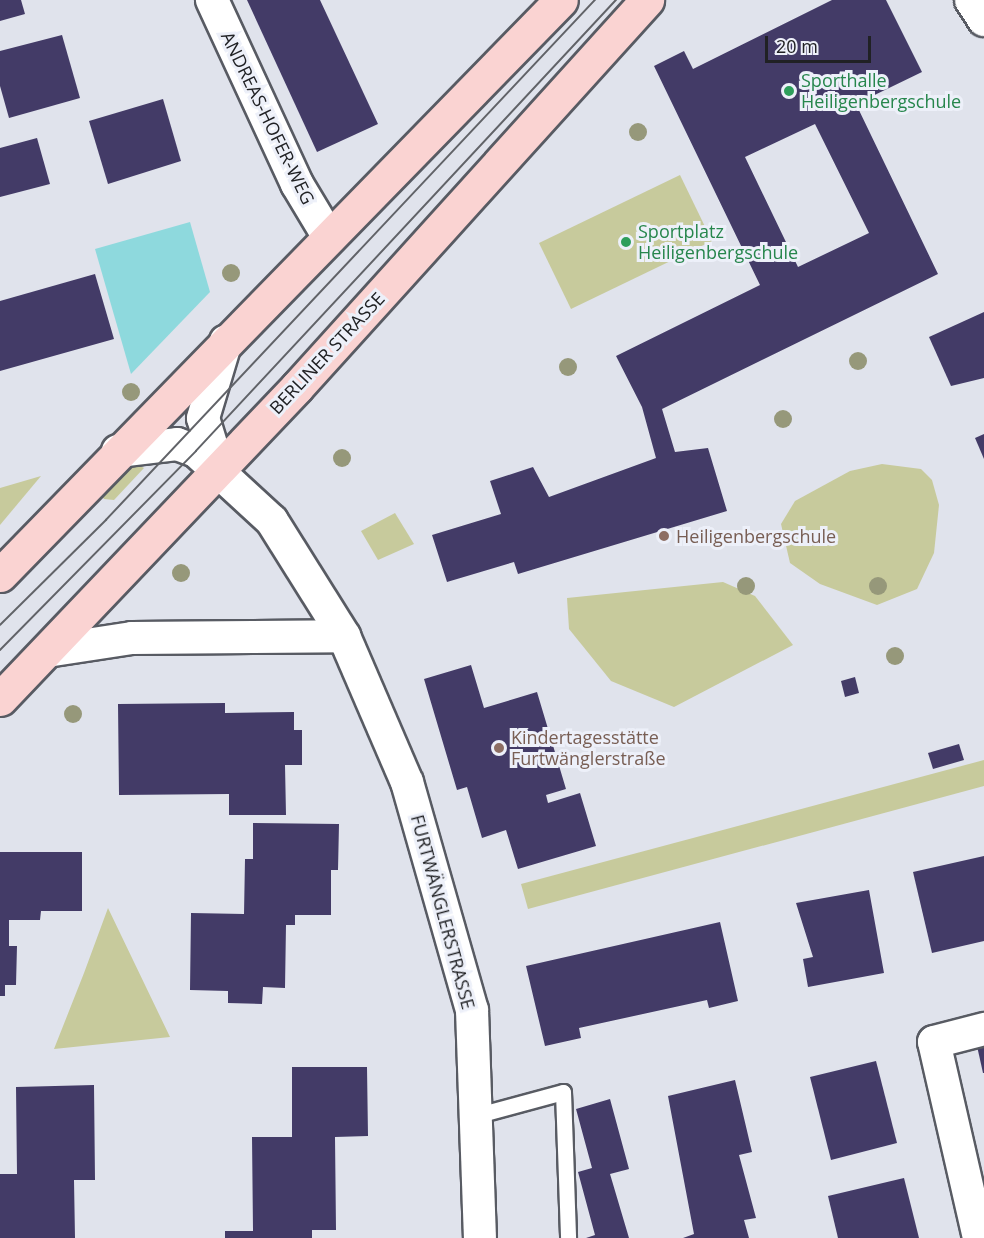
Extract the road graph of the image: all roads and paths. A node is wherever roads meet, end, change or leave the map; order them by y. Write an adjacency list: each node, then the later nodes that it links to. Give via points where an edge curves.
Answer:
1 (212, 0): 6 (street, ANDREAS-HOFER-WEG, via 297,184)
2 (561, 0): 6 (main road)
3 (647, 0): 9 (main road, BERLINER STRASSE)
4 (971, 0): 5 (street)
5 (984, 20)
6 (327, 234): 7 (main road)
7 (227, 337): 8 (main road); 9 (street, FURTWÄNGLERSTRASSE, via 203,418)
8 (118, 451): 9 (street, FURTWÄNGLERSTRASSE, via 177,444); 10 (main road)
9 (219, 470): 11 (street, FURTWÄNGLERSTRASSE, via 272,521); 12 (main road, BERLINER STRASSE)
10 (0, 574)
11 (344, 636): 12 (street, via 132,638); 15 (street, FURTWÄNGLERSTRASSE, via 407,782 460,959 472,1010)
12 (47, 651): 13 (main road, BERLINER STRASSE)
13 (0, 699)
14 (984, 1029): 18 (street, via 934,1042)
15 (478, 1115): 16 (street, FURTWÄNGLERSTRASSE); 17 (lane, via 562,1092)
16 (480, 1238)
17 (568, 1238)
18 (979, 1238)

